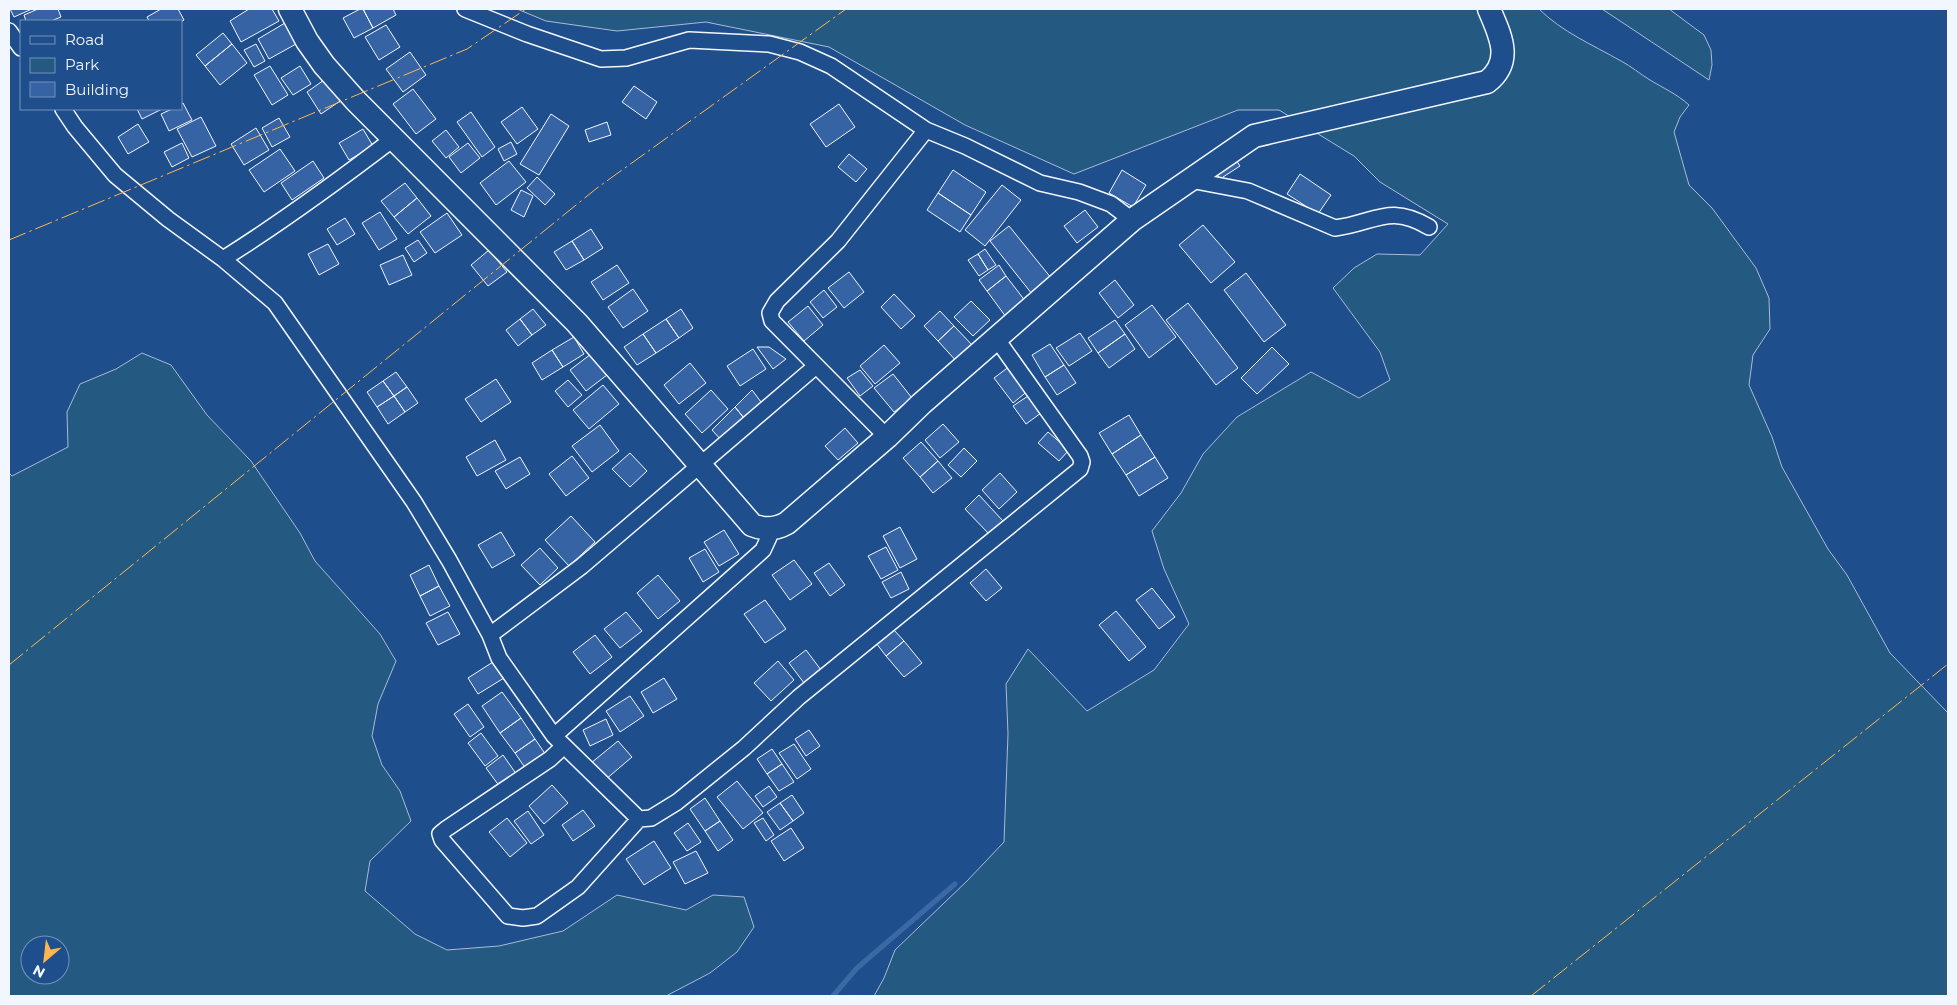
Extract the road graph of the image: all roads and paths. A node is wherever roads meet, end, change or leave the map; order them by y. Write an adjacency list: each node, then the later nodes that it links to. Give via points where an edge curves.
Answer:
1 (290, 9): 8 (main road, via 324,65)
2 (465, 9): 7 (street, via 601,59 626,58 689,40 760,43 800,52 830,66)
3 (1489, 9): 9 (main road, via 1504,58 1498,72 1488,82 1260,134)
4 (9, 31): 5 (street)
5 (20, 47)
6 (64, 110): 12 (street, via 115,175)
7 (926, 130): 10 (street, via 1040,183 1112,204); 14 (street, via 838,241 770,312 772,321)
8 (393, 138): 12 (street, via 317,197); 16 (main road, via 577,323)
9 (1190, 180): 10 (main road); 11 (street, via 1248,191 1335,228 1399,215 1414,218)
10 (1132, 220): 13 (main road)
11 (1429, 227)
12 (223, 259): 18 (street, via 275,303 313,356 414,502)
13 (996, 338): 15 (main road); 20 (street, via 1080,456 1080,469 799,697 744,748 677,802 652,818)
14 (816, 366): 15 (street); 16 (street)
15 (887, 437): 17 (main road, via 787,523)
16 (700, 465): 17 (main road, via 752,525); 18 (street, via 582,566)
17 (768, 529): 19 (street, via 769,538 763,550)
18 (490, 635): 19 (street, via 499,658)
19 (559, 741): 20 (street); 20 (street, via 550,759 440,834 508,916 537,916 578,887)
20 (639, 819)

